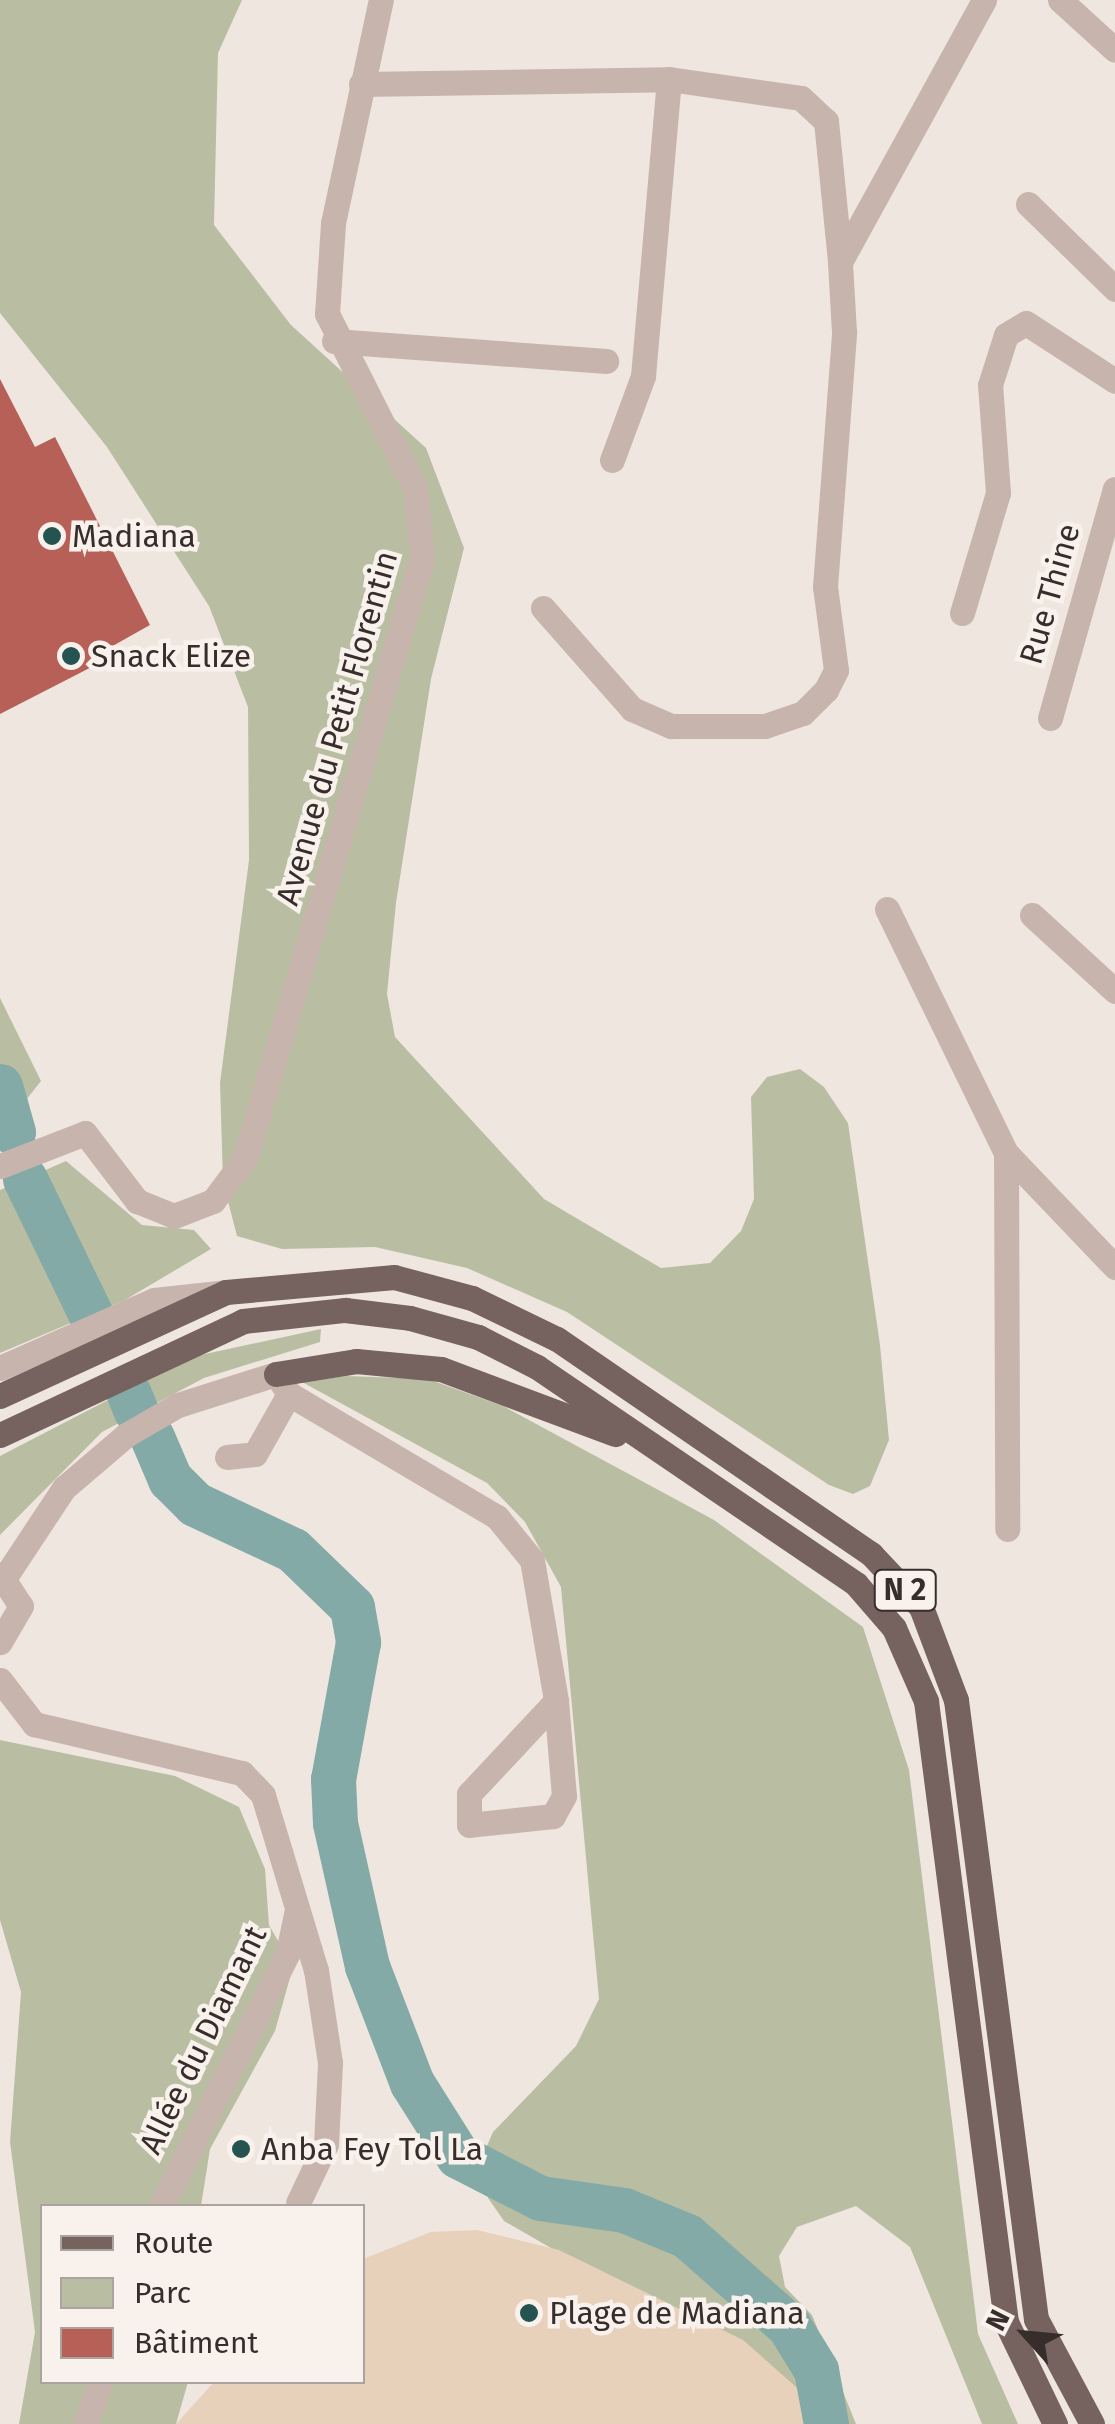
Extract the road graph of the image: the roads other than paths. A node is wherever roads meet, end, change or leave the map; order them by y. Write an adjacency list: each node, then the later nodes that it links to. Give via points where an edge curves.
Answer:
1 (381, 0): 6 (street, Avenue du Petit Florentin)
2 (984, 0): 8 (street)
3 (1070, 4): 4 (street)
4 (1115, 50)
5 (669, 80): 6 (street); 8 (street, via 816,107 826,121); 13 (street, via 642,376)
6 (361, 84): 10 (street, Avenue du Petit Florentin, via 333,223)
7 (1028, 204): 9 (street)
8 (840, 262): 15 (street, via 844,332 825,587 836,670 826,690 803,713 765,726 671,726 632,709)
9 (1115, 289)
10 (334, 341): 11 (street); 22 (street, Avenue du Petit Florentin, via 415,488 424,536 418,579 234,1179 213,1200 174,1216 138,1201 85,1133)
11 (606, 361)
12 (1115, 381): 16 (street, via 1026,323 1006,334 990,385 998,493)
13 (612, 460)
14 (1115, 489): 17 (street, Rue Thine)
15 (543, 608)
16 (962, 614)
17 (1050, 718)
18 (886, 909): 21 (street)
19 (1032, 915): 20 (street)
20 (1115, 991)
21 (1006, 1153): 23 (street); 31 (street)
22 (1, 1166)
23 (1115, 1267)
24 (71, 1349): 25 (street); 27 (main road, N 2); 42 (main road, N 2, via 135,1318 226,1292 394,1277 516,1317 634,1384 850,1536 921,1607 956,1700 1036,2319)
25 (0, 1368)
26 (282, 1384): 29 (street, via 255,1454); 30 (main road, via 356,1361 441,1369); 32 (street, via 178,1405 126,1435 64,1488); 35 (street, via 453,1487 515,1534 536,1572)
27 (0, 1396)
28 (0, 1435): 30 (main road, N 2, via 156,1356 278,1314 410,1318 478,1336 537,1367)
29 (227, 1457)
30 (670, 1458): 41 (main road, N 2, via 856,1584 914,1662 1006,2322)
31 (1006, 1530)
32 (2, 1576): 33 (street, via 20,1606)
33 (0, 1642)
34 (0, 1680): 36 (street, via 34,1724 242,1772 262,1795)
35 (556, 1701): 35 (street, via 560,1809 470,1825 469,1794)
36 (297, 1900): 37 (street, via 321,2007 330,2118); 38 (street, Allée du Diamant, via 288,1952 182,2148)
37 (298, 2203)
38 (163, 2204)
39 (99, 2384): 40 (street)
40 (86, 2424)
41 (1054, 2424)
42 (1092, 2424)

